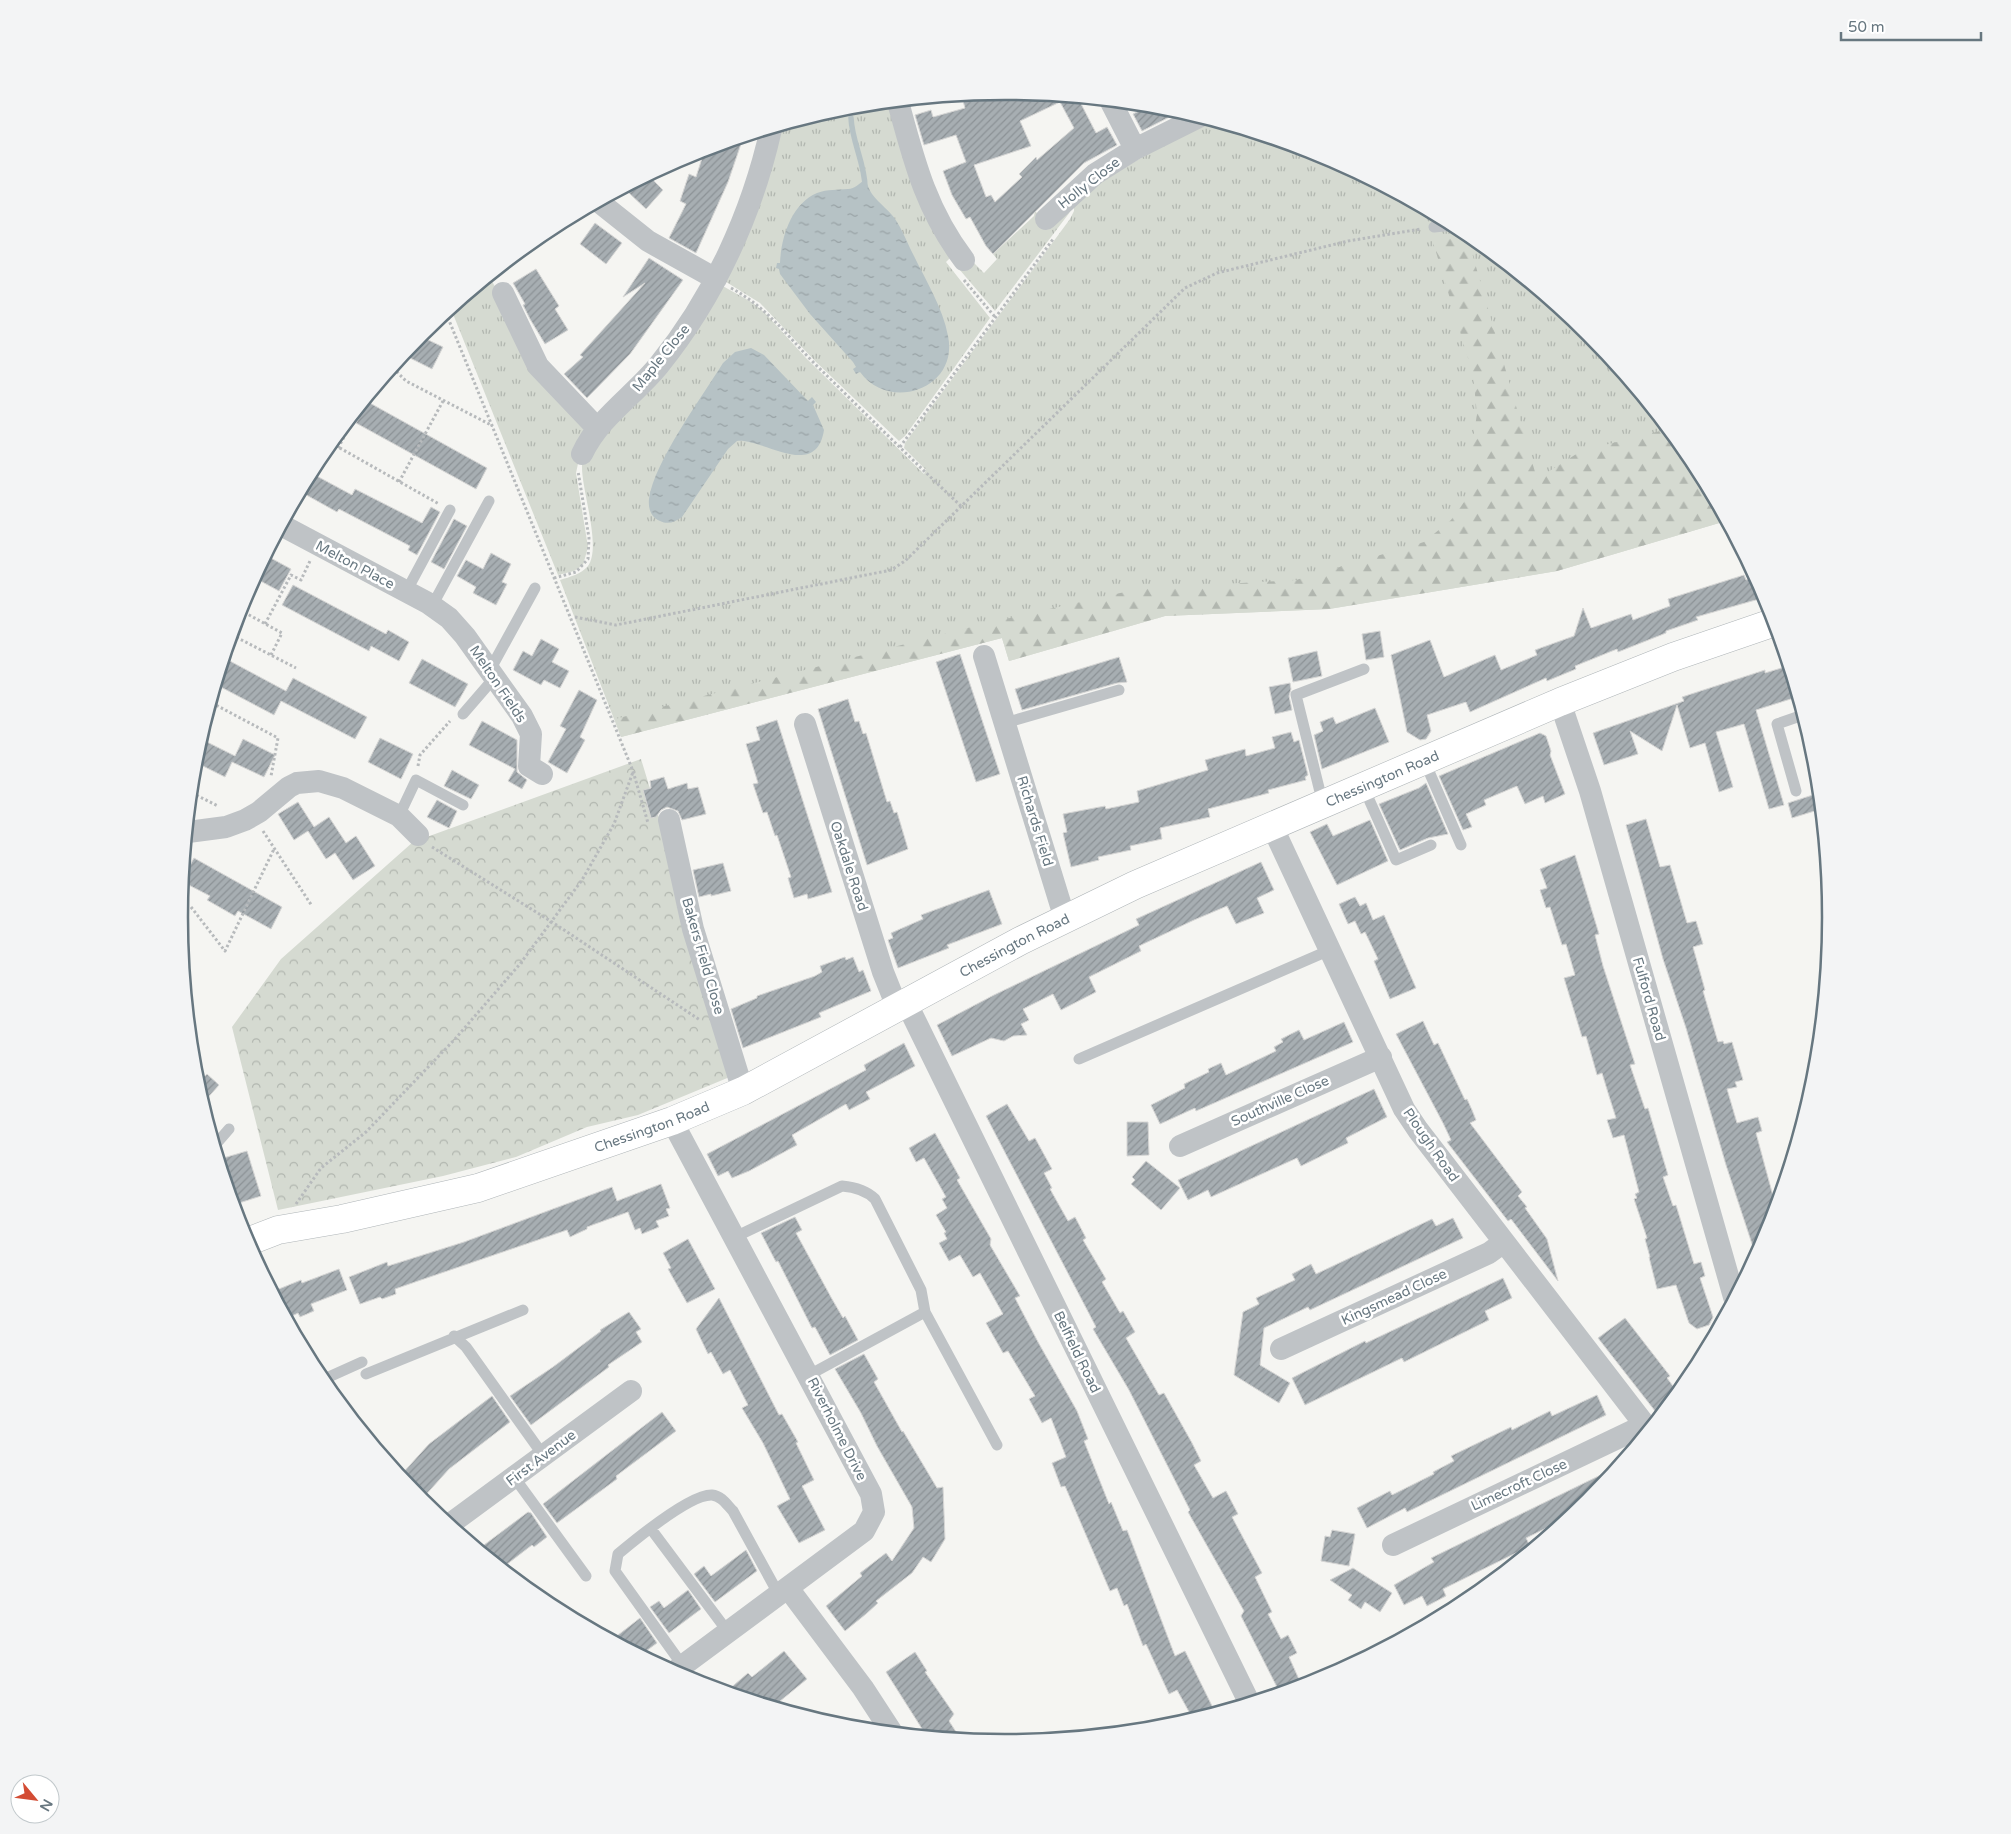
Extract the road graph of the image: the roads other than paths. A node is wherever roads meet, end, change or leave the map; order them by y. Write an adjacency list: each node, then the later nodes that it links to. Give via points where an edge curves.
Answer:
1 (899, 107): 10 (street, via 929,204)
2 (1114, 107): 5 (street, Holly Close)
3 (1190, 122): 5 (street, Holly Close)
4 (769, 135): 11 (street, Maple Close, via 755,190)
5 (1135, 149): 7 (street, Holly Close, via 1096,174)
6 (603, 206): 11 (street, via 648,241)
7 (1051, 226)
8 (1441, 226): 9 (lane)
9 (1434, 227)
10 (961, 257)
11 (716, 279): 13 (street, Maple Close, via 659,365)
12 (503, 293): 13 (street, via 538,366)
13 (596, 428): 14 (street, Maple Close)
14 (582, 454)
15 (488, 501): 20 (lane)
16 (450, 510): 19 (lane)
17 (287, 529): 19 (street, Melton Place)
18 (535, 588): 24 (lane)
19 (406, 592): 20 (street, Melton Place)
20 (430, 605): 24 (street, Melton Fields, via 449,618)
21 (1768, 624): 26 (main road, Chessington Road, via 1673,657)
22 (984, 656): 29 (street, Richards Field)
23 (1364, 669): 35 (lane, via 1296,695)
24 (492, 673): 27 (lane); 32 (street, Melton Fields, via 531,734 528,766)
25 (1119, 690): 29 (lane)
26 (1560, 702): 31 (main road, Chessington Road); 57 (street, Fulford Road, via 1590,791)
27 (463, 714)
28 (1798, 717): 34 (lane, via 1777,724)
29 (1005, 723): 44 (street, Richards Field)
30 (805, 724): 46 (street, Oakdale Road, via 883,972)
31 (1424, 760): 33 (main road, Chessington Road); 43 (lane)
32 (542, 774)
33 (1363, 786): 35 (main road, Chessington Road); 42 (lane, via 1396,860)
34 (1796, 791)
35 (1323, 804): 39 (main road, Chessington Road)
36 (463, 805): 37 (lane, via 416,780)
37 (398, 816): 40 (street, via 343,788 319,781 297,783 245,820 226,827); 41 (street)
38 (659, 824): 49 (street, Bakers Field Close)
39 (1272, 826): 44 (main road, Chessington Road); 45 (street, Plough Road)
40 (193, 831)
41 (418, 836)
42 (1431, 845)
43 (1461, 846)
44 (1065, 919): 46 (main road, Chessington Road)
45 (1330, 950): 47 (street, Plough Road); 48 (lane)
46 (902, 1004): 49 (main road, Chessington Road); 78 (street, Belfield Road)
47 (1381, 1057): 53 (street, Southville Close); 56 (street, Plough Road, via 1404,1109)
48 (1079, 1059)
49 (743, 1090): 50 (main road, Chessington Road)
50 (672, 1121): 54 (street, Riverholme Drive); 55 (main road, Chessington Road, via 478,1188 278,1230)
51 (229, 1129): 52 (lane)
52 (220, 1140)
53 (1180, 1146)
54 (735, 1238): 59 (lane, via 842,1186 861,1190 875,1199 921,1290); 62 (street, Riverholme Drive)
55 (255, 1239)
56 (1504, 1242): 61 (street, Kingsmead Close, via 1489,1253); 65 (street, Plough Road)
57 (1732, 1290)
58 (523, 1310): 60 (lane)
59 (925, 1312): 62 (lane); 67 (lane)
60 (454, 1336): 63 (lane); 68 (lane, via 466,1346)
61 (1282, 1348)
62 (809, 1375): 74 (street, Riverholme Drive, via 871,1494 874,1512 864,1531)
63 (331, 1378)
64 (631, 1391): 68 (street, First Avenue)
65 (1645, 1425)
66 (1641, 1430): 72 (street, Limecroft Close)
67 (997, 1445)
68 (543, 1455): 69 (street, First Avenue)
69 (514, 1477): 70 (street, First Avenue); 73 (lane)
70 (455, 1520)
71 (651, 1529): 74 (lane, via 692,1500 712,1495 723,1500); 75 (lane); 76 (lane, via 618,1554 615,1571)
72 (1393, 1546)
73 (586, 1576)
74 (783, 1592): 75 (street, Riverholme Drive); 79 (street, via 863,1688)
75 (728, 1632): 77 (street, Riverholme Drive)
76 (675, 1664)
77 (681, 1667)
78 (1246, 1698)
79 (887, 1725)

